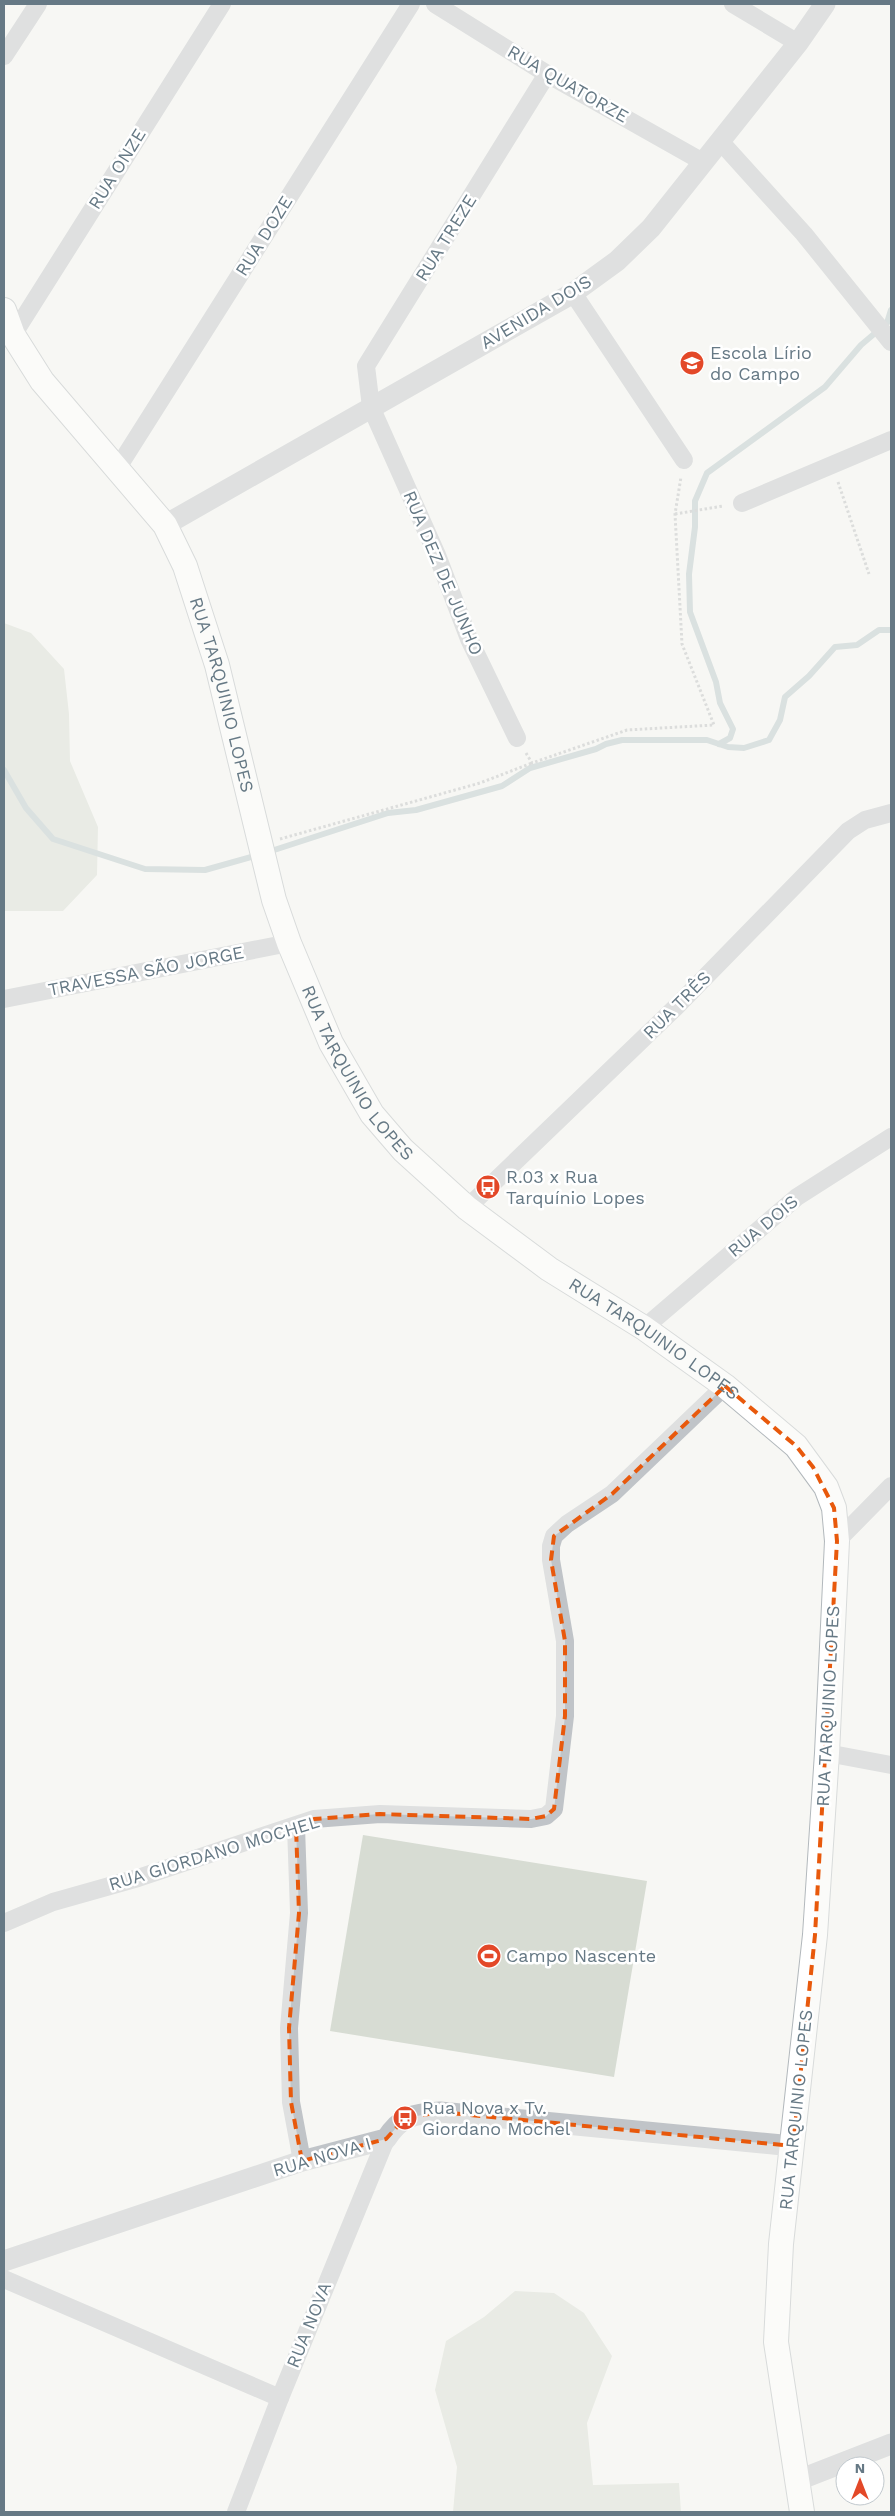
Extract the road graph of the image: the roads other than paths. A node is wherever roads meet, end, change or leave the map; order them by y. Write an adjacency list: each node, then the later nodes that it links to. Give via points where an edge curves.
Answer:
1 (38, 4): 8 (street)
2 (222, 4): 14 (street, RUA ONZE)
3 (411, 4): 19 (street, RUA DOZE)
4 (434, 4): 9 (street, RUA QUATORZE)
5 (733, 4): 7 (street)
6 (825, 4): 7 (street, AVENIDA DOIS)
7 (798, 43): 10 (street, AVENIDA DOIS)
8 (4, 56)
9 (547, 74): 11 (street, RUA QUATORZE); 16 (street, RUA TREZE, via 366,366)
10 (720, 141): 11 (street, AVENIDA DOIS); 15 (street, via 804,234)
11 (703, 162): 12 (street, AVENIDA DOIS, via 636,245)
12 (573, 293): 16 (street, AVENIDA DOIS); 18 (street)
13 (4, 310): 14 (main road, RUA TARQUINIO LOPES)
14 (13, 335): 19 (main road, RUA TARQUINIO LOPES, via 42,381)
15 (890, 341)
16 (371, 408): 21 (street, AVENIDA DOIS); 22 (street, RUA DEZ DE JUNHO, via 437,555 469,639)
17 (891, 440): 20 (street)
18 (684, 460)
19 (117, 469): 21 (main road, RUA TARQUINIO LOPES)
20 (742, 503)
21 (165, 525): 24 (main road, RUA TARQUINIO LOPES, via 185,566 217,665)
22 (517, 738)
23 (891, 813): 27 (street, RUA TRÊS, via 864,820 848,831 677,1006)
24 (288, 943): 25 (street, TRAVESSA SÃO JORGE); 27 (main road, RUA TARQUINIO LOPES, via 331,1043 372,1114 404,1150)
25 (4, 999)
26 (891, 1137): 28 (street, RUA DOIS, via 798,1196)
27 (467, 1208): 28 (main road, RUA TARQUINIO LOPES, via 549,1269)
28 (644, 1328): 29 (main road, RUA TARQUINIO LOPES)
29 (725, 1386): 31 (main road, RUA TARQUINIO LOPES, via 796,1446 813,1467 834,1508); 34 (street, RUA GIORDANO MOCHEL, via 612,1494 554,1536 550,1560 565,1641 564,1716 554,1809 546,1816 531,1819 380,1814 314,1819)
30 (891, 1486): 31 (street)
31 (837, 1542): 32 (main road, RUA TARQUINIO LOPES)
32 (827, 1753): 33 (street); 37 (main road, RUA TARQUINIO LOPES, via 815,1935)
33 (891, 1765)
34 (296, 1827): 35 (street, RUA GIORDANO MOCHEL, via 54,1902); 38 (street, via 299,1913 288,2028 291,2102)
35 (4, 1923)
36 (386, 2139): 37 (street, RUA NOVA I, via 395,2125 405,2118 440,2112); 38 (street, RUA NOVA I); 41 (street, RUA NOVA)
37 (793, 2146): 43 (main road, RUA TARQUINIO LOPES, via 781,2244 776,2342)
38 (302, 2161): 39 (street, RUA NOVA I)
39 (4, 2262)
40 (4, 2280): 41 (street)
41 (280, 2398): 44 (street, RUA NOVA)
42 (891, 2444): 43 (street)
43 (796, 2481): 45 (main road, RUA TARQUINIO LOPES)
44 (236, 2512)
45 (802, 2512)

